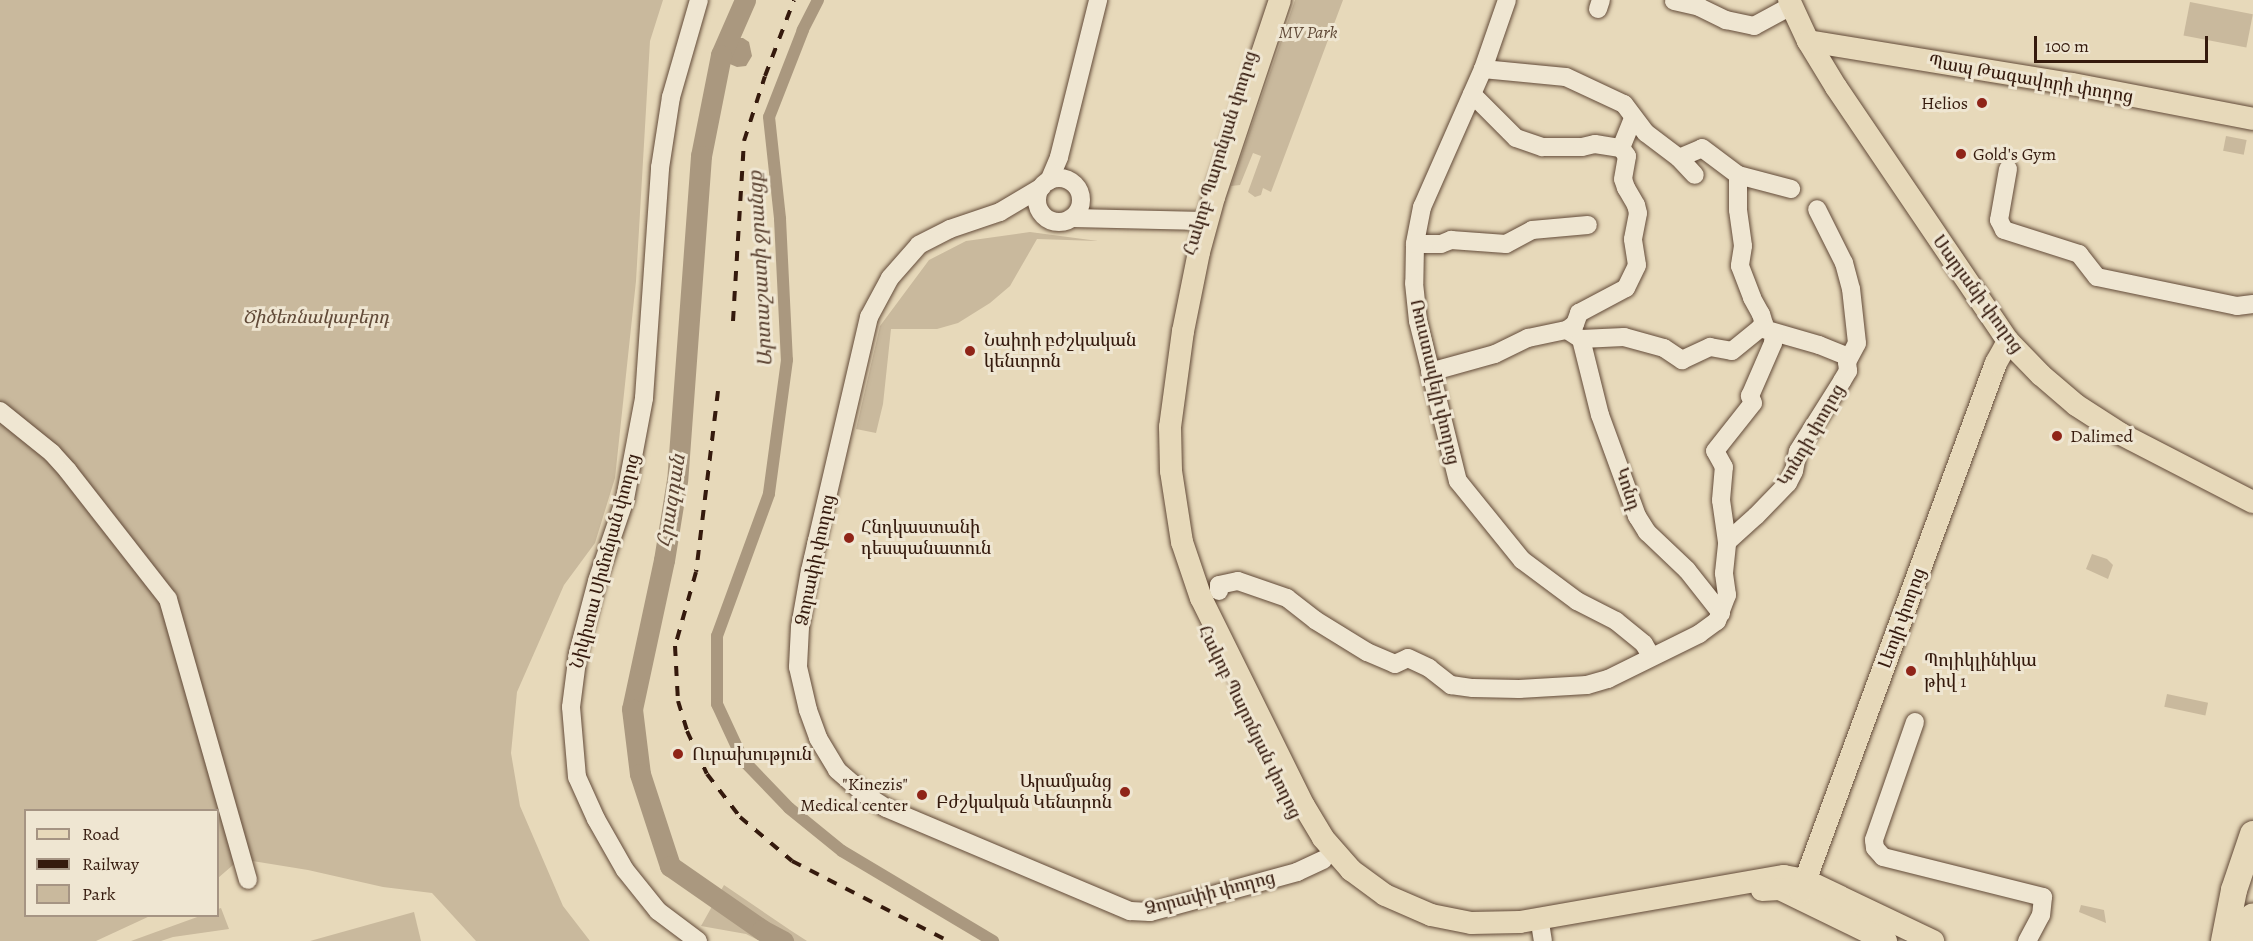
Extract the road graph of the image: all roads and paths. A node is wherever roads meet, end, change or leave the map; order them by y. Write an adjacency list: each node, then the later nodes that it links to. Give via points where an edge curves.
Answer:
1 (699, 0): 48 (street, Նիկիտա Սիմոնյան փողոց, via 671,97 660,168 644,398 625,499 597,580 578,653 571,707 577,777 596,819 625,870 658,912)
2 (1098, 0): 18 (street)
3 (1508, 0): 8 (street, Ռուստավելի փողոց)
4 (1674, 1): 6 (street, via 1754,26)
5 (1275, 2): 25 (main road, Հակոբ Պարոնյան փողոց); 25 (main road, Հակոբ Պարոնյան փողոց, via 1245,102)
6 (1790, 3): 7 (main road, Սարյանի փողոց)
7 (1813, 49): 11 (main road, Պապ Թագավորի փողոց, via 2072,84); 12 (main road, Պապ Թագավորի փողոց); 31 (main road, Սարյանի փողոց)
8 (1483, 69): 9 (street, Ռուստավելի փողոց); 10 (street, via 1566,77 1624,104)
9 (1472, 94): 13 (street, via 1516,138 1542,147 1596,144); 27 (street, Ռուստավելի փողոց, via 1422,207)
10 (1633, 118): 13 (street); 14 (street)
11 (2253, 119)
12 (2253, 132)
13 (1621, 148): 30 (street, via 1627,156 1623,179 1638,213 1633,239 1635,273 1626,288 1580,313)
14 (1679, 158): 16 (street); 17 (street, via 1702,148)
15 (2008, 169): 28 (street, via 1999,220 2004,230 2079,254 2097,277 2238,306)
16 (1695, 175)
17 (1738, 175): 19 (street); 29 (street, via 1743,246 1740,266)
18 (1052, 182): 20 (street, via 1075,185); 22 (street); 23 (street, via 1037,200)
19 (1791, 189)
20 (1080, 195): 24 (street, via 1078,211); 25 (street, via 1101,212)
21 (1817, 208): 32 (street, Կոնդի փողոց, via 1841,256 1851,289 1857,343)
22 (1000, 212): 23 (street); 43 (street, Ձորափի փողոց, via 933,236 906,257 869,317 800,627 798,666 818,738 837,770 886,808 1130,911 1150,912 1173,906 1297,872)
23 (1042, 214): 24 (street, via 1055,222)
24 (1071, 218): 25 (street)
25 (1202, 218): 43 (main road, Հակոբ Պարոնյան փողոց, via 1181,291 1165,389 1163,498 1167,521 1177,564 1221,666 1307,837); 45 (main road, Հակոբ Պարոնյան փողոց, via 1170,427 1175,512 1201,598 1304,806 1334,852 1385,895 1431,915 1471,923 1520,922 1784,876)
26 (1588, 225): 27 (street, via 1532,230 1506,244 1451,240)
27 (1415, 244): 33 (street, Ռուստավելի փողոց, via 1414,283)
28 (2253, 304)
29 (1767, 331): 30 (street, via 1732,351 1710,347 1682,360 1664,348 1624,337); 32 (street); 36 (street, via 1773,343 1750,396 1753,403 1715,451 1725,467 1720,500)
30 (1574, 335): 33 (street, via 1528,338 1495,354); 38 (street, Կոնդ, via 1632,506 1647,532 1687,570)
31 (2008, 341): 35 (main road, Սարյանի փողոց, via 2076,405 2121,434); 45 (main road, Լեոյի փողոց, via 1996,363)
32 (1849, 357): 36 (street, Կոնդի փողոց, via 1848,371 1801,445 1788,483)
33 (1430, 372): 39 (street, Ռուստավելի փողոց, via 1458,481 1522,560 1577,601 1616,621 1644,644)
34 (0, 411): 44 (street, via 52,453 168,599)
35 (2253, 502)
36 (1727, 542): 38 (street, via 1727,596)
37 (1219, 591): 39 (street, via 1219,585 1238,582 1287,598 1367,652 1395,664 1407,658 1451,685 1518,689 1587,685 1608,679)
38 (1721, 613): 39 (street, via 1717,621 1699,634)
39 (1651, 656)
40 (1915, 722): 51 (street, via 1874,840 1875,848 1883,857 2043,897 2041,915)
41 (2253, 834): 52 (highway, via 2234,890)
42 (2253, 848): 53 (highway)
43 (1323, 860): 47 (main road, Հակոբ Պարոնյան փողոց, via 1371,898 1424,921 1477,932)
44 (248, 880)
45 (1802, 888): 47 (main road, Հակոբ Պարոնյան փողոց, via 1770,889); 49 (main road, Հակոբ Պարոնյան փողոց); 50 (main road, Հակոբ Պարոնյան փողոց)
46 (2253, 916): 54 (highway)
47 (1542, 935)
48 (698, 941)
49 (1886, 941)
50 (1933, 941)
51 (2027, 941)
52 (2224, 941)
53 (2236, 941)
54 (2248, 941)

